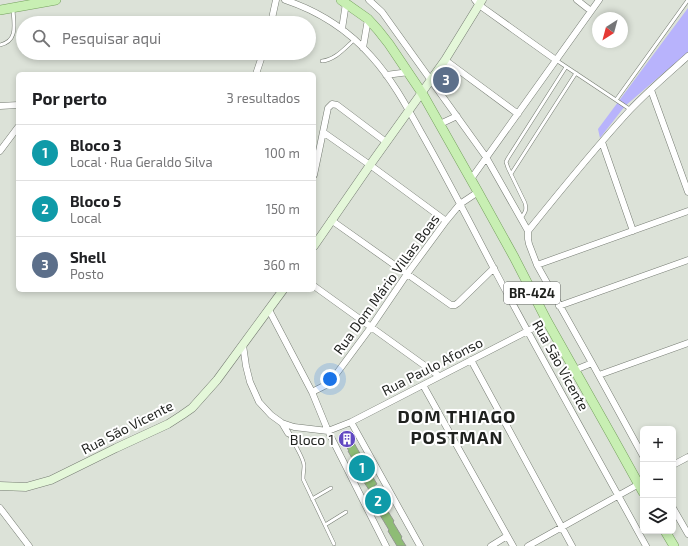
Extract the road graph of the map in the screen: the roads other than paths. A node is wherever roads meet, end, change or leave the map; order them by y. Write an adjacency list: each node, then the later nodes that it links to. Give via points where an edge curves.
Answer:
1 (56, 0): 10 (main road)
2 (276, 0): 13 (street)
3 (285, 0): 15 (street, Rua São Vicente, via 313,11)
4 (369, 0): 29 (street, via 382,12)
5 (577, 0): 12 (street)
6 (599, 0): 12 (street)
7 (688, 0): 32 (lane)
8 (343, 2): 14 (main road, BR-424); 15 (street)
9 (479, 2): 21 (street); 22 (street)
10 (14, 8): 11 (main road); 17 (lane, via 14,34 6,44)
11 (0, 10)
12 (591, 11): 22 (street)
13 (273, 16)
14 (368, 20): 18 (street); 26 (main road, BR-424)
15 (342, 30): 16 (street, Rua São Vicente)
16 (354, 40): 18 (street, Rua São Vicente); 23 (lane, via 333,58)
17 (0, 45)
18 (364, 48): 28 (street, Rua São Vicente)
19 (688, 56): 30 (street)
20 (261, 60): 25 (street)
21 (445, 60): 29 (street); 37 (street)
22 (556, 60): 24 (lane); 37 (street)
23 (322, 61)
24 (566, 67): 27 (lane); 48 (lane, via 508,158 506,162)
25 (257, 72)
26 (409, 72): 28 (street); 31 (main road, BR-424)
27 (576, 73): 32 (lane); 48 (lane)
28 (386, 75): 36 (street, Rua São Vicente)
29 (431, 80): 31 (street); 38 (street)
30 (651, 90): 35 (street); 51 (street)
31 (422, 93): 36 (street); 39 (main road, BR-424)
32 (616, 100): 35 (lane)
33 (16, 105): 34 (street)
34 (0, 106)
35 (631, 110): 43 (street)
36 (409, 111): 42 (street); 52 (street, Rua São Vicente)
37 (518, 114): 45 (street)
38 (457, 116): 39 (street); 45 (street)
39 (440, 124): 49 (main road, BR-424)
40 (16, 130): 44 (street)
41 (323, 132): 42 (street, via 328,108 334,104); 46 (street); 47 (street)
42 (386, 142): 46 (street)
43 (602, 142): 57 (street); 58 (street)
44 (0, 151)
45 (486, 157): 49 (street); 54 (street)
46 (370, 164): 55 (street); 56 (street)
47 (316, 165)
48 (511, 174): 54 (lane, via 525,203 525,214)
49 (471, 179): 50 (main road, BR-424)
50 (478, 192): 52 (street, Rua Dom Mário Villas Boas); 67 (main road, BR-424)
51 (688, 192)
52 (460, 204): 56 (street, Rua Dom Mário Villas Boas); 62 (street, Rua São Vicente)
53 (688, 211): 58 (street)
54 (521, 218): 57 (street)
55 (331, 220): 59 (street); 63 (street)
56 (446, 221): 63 (street, Rua Dom Mário Villas Boas)
57 (528, 231): 61 (street, via 529,244)
58 (633, 231): 61 (street)
59 (316, 243)
60 (688, 260): 68 (street)
61 (537, 265): 65 (street)
62 (494, 268): 63 (street, via 453,305); 72 (street, Rua São Vicente)
63 (407, 274): 71 (street, Rua Dom Mário Villas Boas)
64 (316, 287): 71 (street)
65 (550, 290): 67 (street); 68 (street)
66 (282, 292): 69 (street, Rua São Vicente)
67 (534, 296): 70 (main road, BR-424)
68 (559, 306): 76 (street)
69 (269, 310): 74 (street, Rua São Vicente); 81 (street)
70 (547, 321): 72 (street, Rua Paulo Afonso); 77 (main road, BR-424)
71 (371, 327): 79 (street); 81 (street, Rua Dom Mário Villas Boas, via 334,378)
72 (527, 330): 75 (street, Rua Paulo Afonso); 93 (street, Rua São Vicente)
73 (688, 343): 78 (street)
74 (243, 345): 82 (street, via 250,382 259,402 270,415); 89 (street, Rua São Vicente, via 192,408 168,424 51,480 26,486)
75 (471, 360): 79 (street, Rua Paulo Afonso); 99 (street)
76 (592, 363): 77 (street); 78 (street)
77 (575, 370): 90 (main road, BR-424)
78 (599, 375): 86 (street)
79 (439, 376): 80 (street, Rua Paulo Afonso)
80 (423, 385): 83 (street, Rua Paulo Afonso); 102 (street)
81 (312, 392): 84 (street)
82 (282, 422): 84 (street, via 294,427); 85 (street)
83 (351, 422): 84 (street, Rua Paulo Afonso); 106 (street)
84 (328, 431): 105 (street)
85 (288, 433): 94 (lane, via 304,461 303,479)
86 (640, 450)
87 (688, 457): 88 (street)
88 (676, 463)
89 (0, 486)
90 (640, 486)
91 (331, 488): 94 (lane)
92 (640, 488): 93 (street)
93 (619, 496): 99 (street); 111 (street, Rua São Vicente)
94 (312, 499): 98 (lane)
95 (0, 508): 104 (street)
96 (346, 512): 98 (lane)
97 (676, 515): 100 (street)
98 (325, 525): 103 (lane)
99 (562, 527): 109 (street); 110 (street)
100 (688, 533)
101 (667, 534): 112 (main road)
102 (507, 536): 107 (street); 108 (street)
103 (334, 544)
104 (29, 546)
105 (386, 546)
106 (420, 546)
107 (492, 546)
108 (513, 546)
109 (528, 546)
110 (572, 546)
111 (646, 546)
112 (674, 546)

